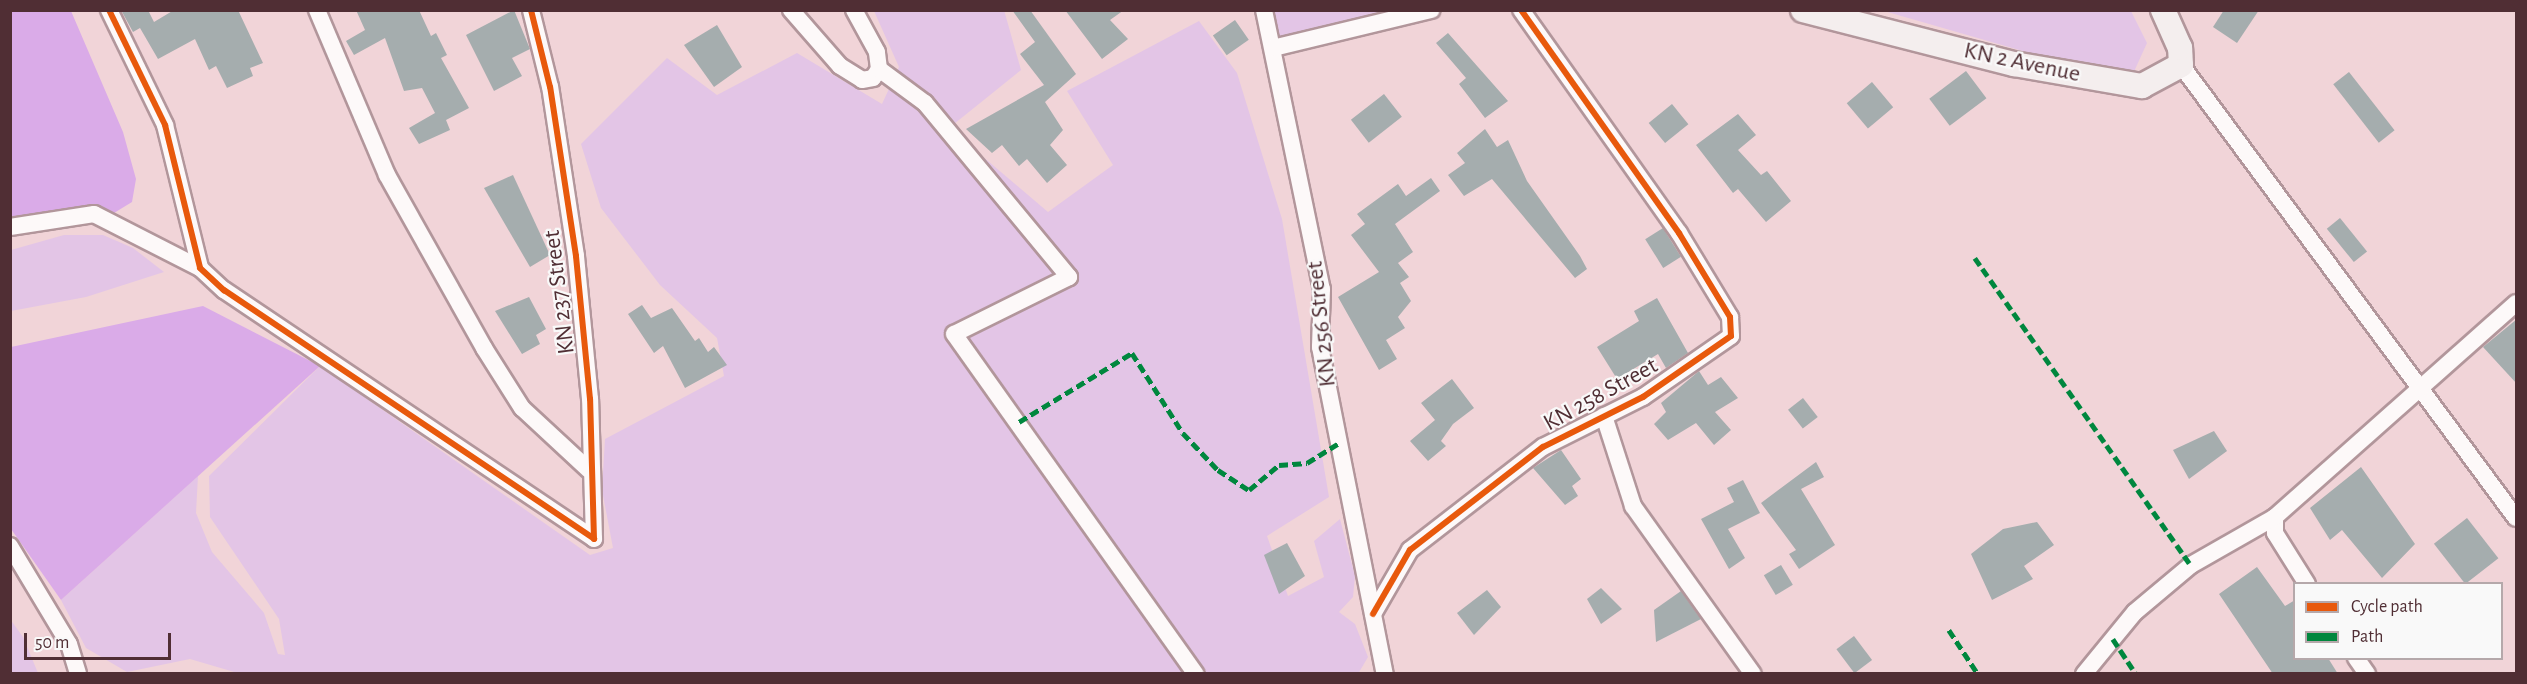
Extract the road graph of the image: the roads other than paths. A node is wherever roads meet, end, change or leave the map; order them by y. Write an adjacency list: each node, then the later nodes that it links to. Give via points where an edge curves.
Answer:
1 (109, 10): 15 (street, via 165,125)
2 (316, 10): 19 (street, via 387,175 484,348 522,408)
3 (531, 10): 19 (street, KN 237 Street, via 550,87 576,256 590,399)
4 (791, 10): 13 (street, via 840,66 862,80 873,78)
5 (854, 10): 13 (street, via 877,52)
6 (1264, 10): 11 (street, KN 256 Street)
7 (1431, 10): 11 (street)
8 (1521, 10): 18 (street, KN 258 Street, via 1679,233 1733,326 1731,336 1643,397)
9 (1803, 10): 12 (main road, KN 2 Avenue, via 2014,64 2142,86)
10 (2163, 10): 12 (main road, via 2180,48)
11 (1273, 48): 24 (street, KN 256 Street, via 1322,289 1320,347)
12 (2181, 65): 17 (street)
13 (879, 69): 27 (street, via 925,103 1069,277 954,334)
14 (10, 227): 15 (street, via 94,214)
15 (200, 268): 19 (street, KN 237 Street, via 587,539 597,537)
16 (2517, 303): 17 (street)
17 (2422, 391): 20 (street, via 2290,499); 21 (street)
18 (1604, 416): 24 (street, KN 258 Street, via 1543,447 1410,550); 29 (street, via 1633,506)
19 (589, 470)
20 (2275, 517): 23 (street, via 2275,533); 30 (street, via 2192,565 2135,612)
21 (2517, 518)
22 (10, 546): 26 (street, via 69,644)
23 (2306, 582)
24 (1373, 614): 28 (street, KN 256 Street)
25 (2357, 660): 31 (street)
26 (78, 674)
27 (1196, 674)
28 (1385, 674)
29 (1753, 674)
30 (2085, 674)
31 (2367, 674)

